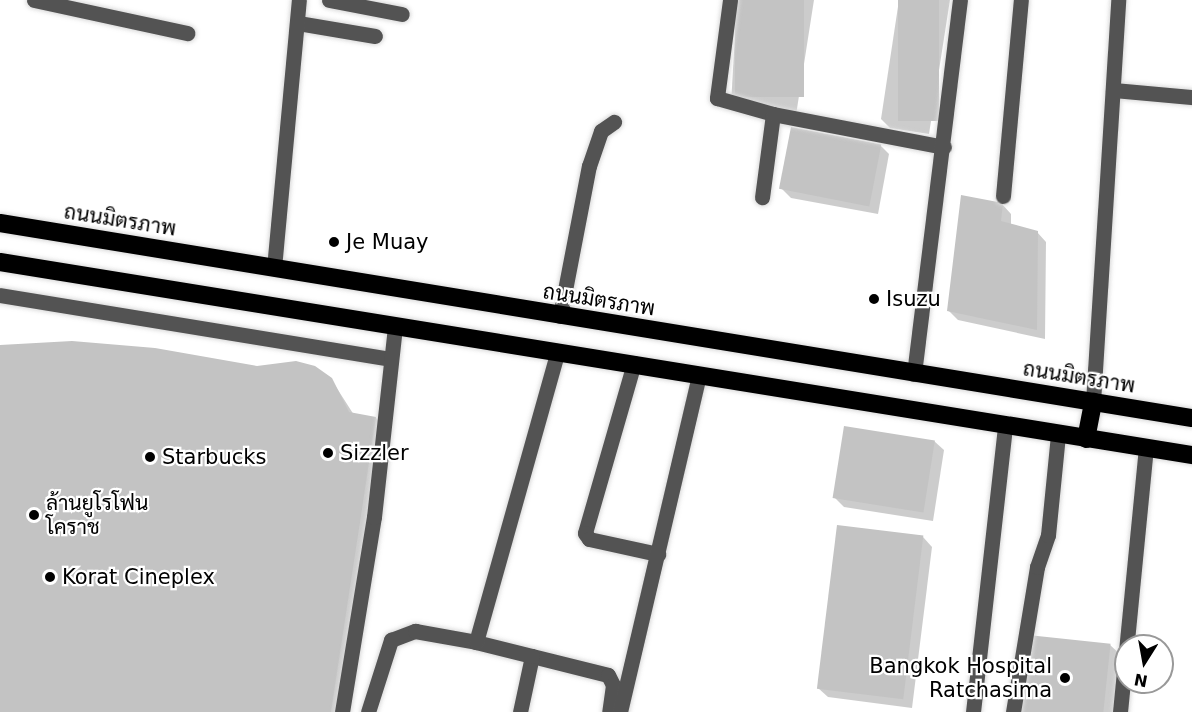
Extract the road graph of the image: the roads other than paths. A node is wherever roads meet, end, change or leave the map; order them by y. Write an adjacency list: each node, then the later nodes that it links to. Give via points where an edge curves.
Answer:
1 (34, 0): 10 (street)
2 (299, 0): 9 (street)
3 (329, 0): 8 (street)
4 (730, 0): 14 (street, via 717,98)
5 (960, 0): 16 (street)
6 (1021, 0): 17 (street)
7 (1118, 0): 12 (street)
8 (402, 14)
9 (297, 23): 11 (street); 21 (street)
10 (187, 33)
11 (375, 36)
12 (1113, 90): 13 (street); 30 (street)
13 (1192, 97)
14 (773, 114): 16 (street); 18 (street)
15 (614, 122): 23 (street, via 601,132 589,166)
16 (944, 147): 29 (street)
17 (1003, 196)
18 (762, 197)
19 (0, 223): 21 (highway, ถนนมิตรภาพ)
20 (0, 262): 24 (highway)
21 (274, 268): 23 (highway, ถนนมิตรภาพ)
22 (0, 295): 26 (street)
23 (560, 316): 29 (highway, ถนนมิตรภาพ)
24 (395, 327): 25 (highway); 26 (street)
25 (558, 351): 27 (highway); 38 (street)
26 (389, 359): 40 (street, via 387,416 374,518)
27 (634, 363): 28 (highway); 37 (street, via 585,533 589,538)
28 (699, 374): 32 (highway); 37 (street)
29 (915, 374): 30 (highway, ถนนมิตรภาพ)
30 (1092, 402): 31 (highway, ถนนมิตรภาพ); 34 (highway)
31 (1192, 418)
32 (1005, 426): 33 (highway); 45 (street)
33 (1058, 434): 34 (highway); 46 (street, via 1048,535 1037,567)
34 (1086, 439): 35 (highway)
35 (1146, 448): 36 (highway); 47 (street)
36 (1192, 455)
37 (658, 554): 44 (street)
38 (476, 642): 39 (street); 41 (street, via 415,632 391,640)
39 (532, 656): 42 (street); 43 (street, via 608,675 613,685)
40 (342, 712)
41 (368, 712)
42 (520, 712)
43 (609, 712)
44 (620, 712)
45 (973, 712)
46 (1013, 712)
47 (1120, 712)

